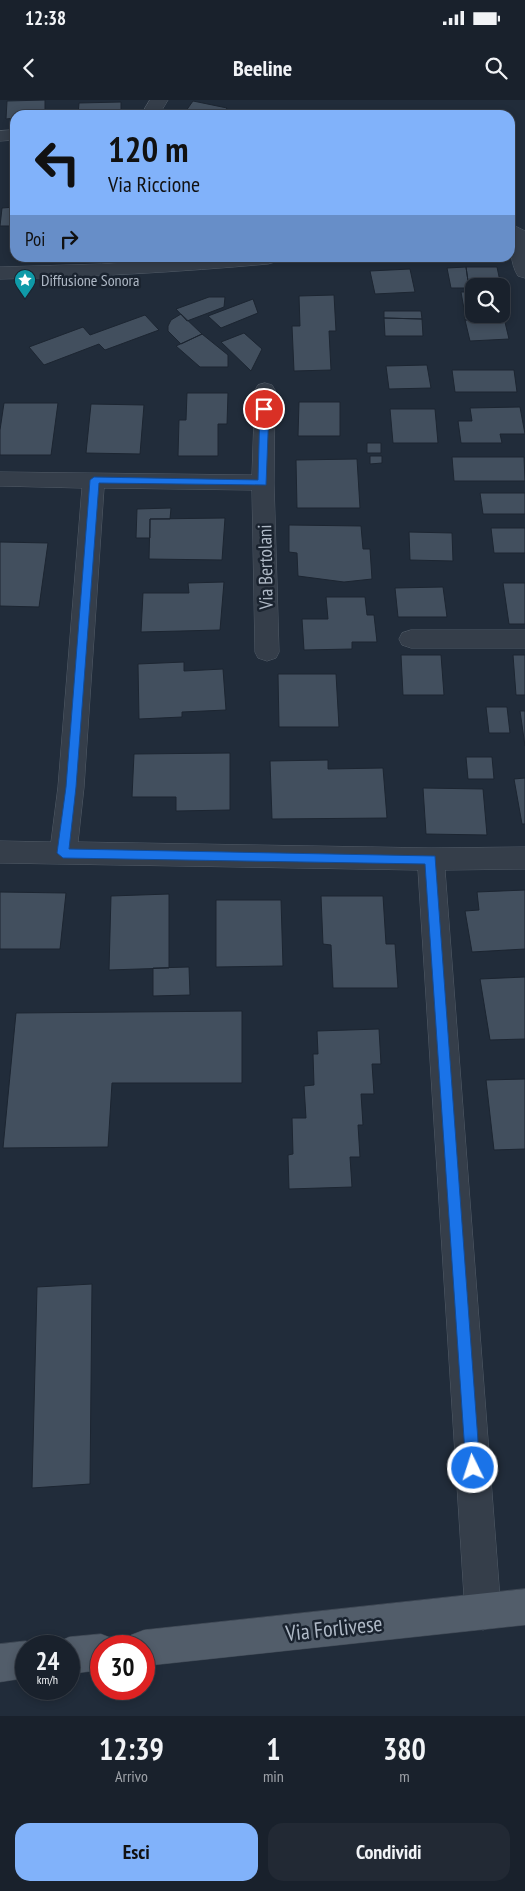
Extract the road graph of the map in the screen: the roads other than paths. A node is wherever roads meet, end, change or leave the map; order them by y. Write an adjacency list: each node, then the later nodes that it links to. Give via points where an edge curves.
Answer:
1 (517, 233): 4 (street)
2 (162, 262): 3 (street)
3 (82, 265): 5 (street)
4 (525, 272)
5 (0, 273)
6 (265, 390): 9 (street, Via Bertolani)
7 (0, 479): 8 (street)
8 (94, 480): 9 (street); 14 (street, via 71,787)
9 (263, 483): 12 (street, Via Bertolani)
10 (411, 639): 11 (street)
11 (525, 639)
12 (267, 652)
13 (0, 852): 14 (street)
14 (63, 853): 16 (street)
15 (525, 858): 16 (street)
16 (431, 859): 18 (street)
17 (525, 1607): 18 (main road, Via Forlivese)
18 (483, 1612): 19 (main road, Via Forlivese)
19 (155, 1647)
20 (15, 1661): 21 (main road)
21 (0, 1663)

